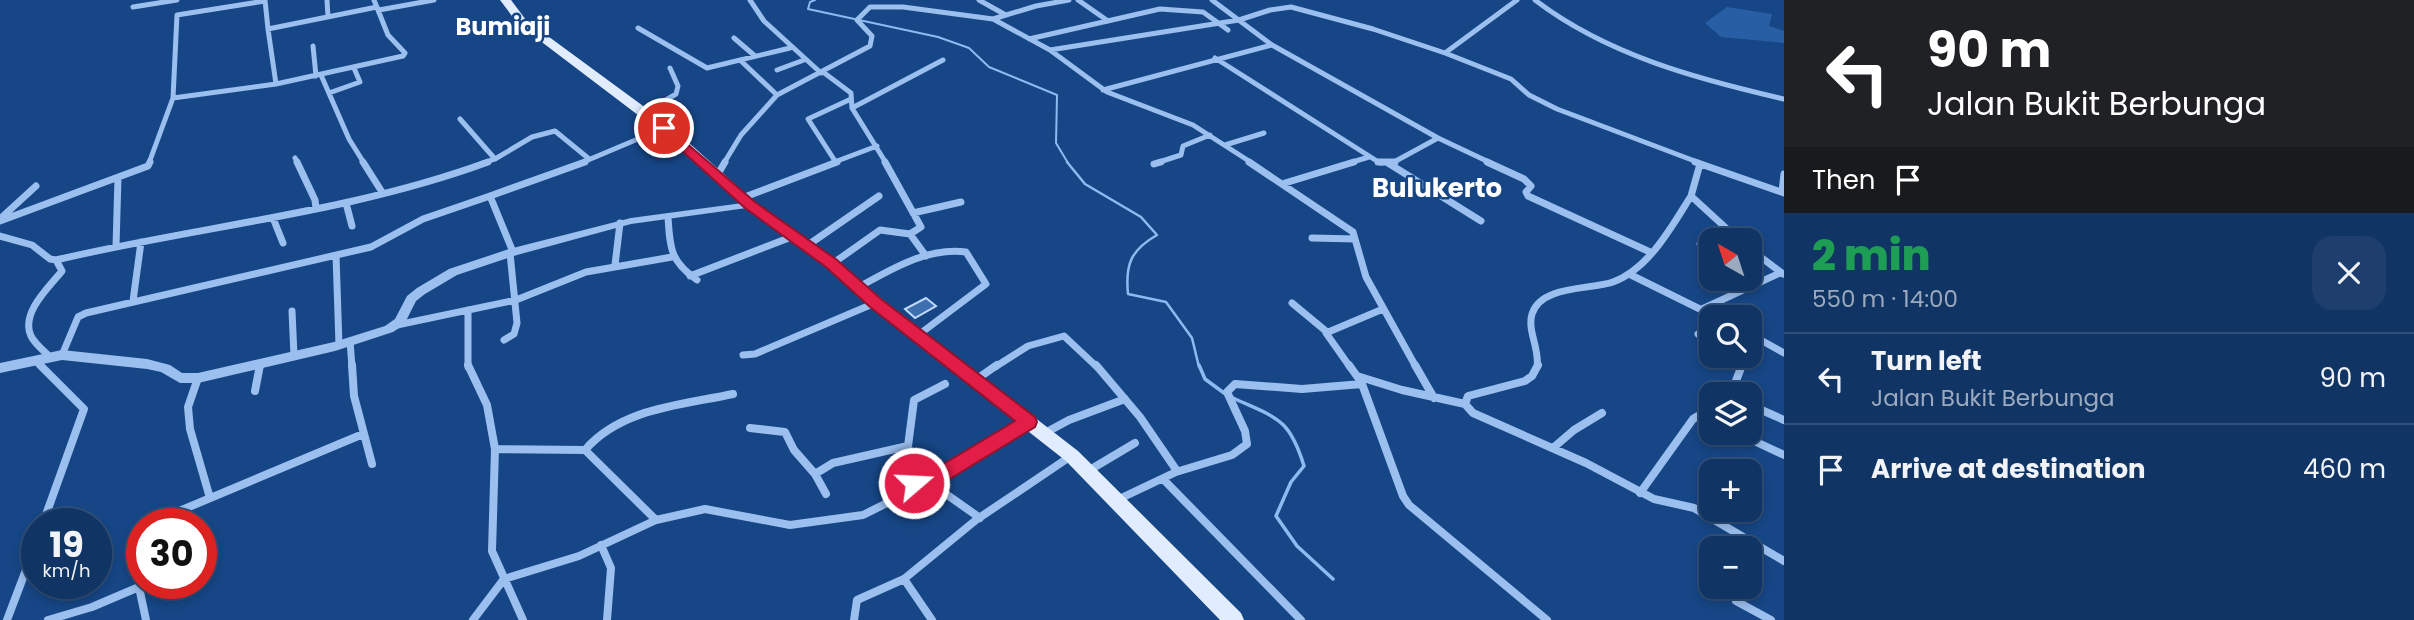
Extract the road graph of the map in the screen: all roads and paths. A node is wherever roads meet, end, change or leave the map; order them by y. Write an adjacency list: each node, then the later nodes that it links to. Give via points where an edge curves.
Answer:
1 (177, 0): 17 (street); 20 (street)
2 (327, 0): 22 (street)
3 (374, 0): 19 (street)
4 (434, 0): 19 (street)
5 (505, 0): 55 (main road, via 522,22)
6 (750, 0): 34 (street)
7 (873, 0): 18 (street)
8 (979, 0): 21 (street)
9 (1027, 0): 16 (street)
10 (1064, 0): 16 (street)
11 (1078, 0): 25 (street)
12 (1212, 0): 24 (street)
13 (1517, 0): 36 (street)
14 (1535, 0): 53 (street, via 1566,24 1612,46 1704,81)
15 (265, 1): 20 (street); 28 (street)
16 (1035, 6): 21 (street)
17 (133, 7)
18 (870, 7): 23 (street); 45 (street, via 857,20 872,36 870,46)
19 (378, 8): 22 (street); 42 (street, via 388,35 405,54)
20 (177, 15): 51 (street)
21 (1004, 15): 23 (street)
22 (328, 17): 28 (street)
23 (993, 19): 31 (street)
24 (1240, 20): 26 (street); 32 (street); 36 (street, via 1291,7)
25 (1108, 21): 26 (street, via 1165,9 1203,12); 31 (street)
26 (1216, 23): 29 (street); 35 (street)
27 (638, 28): 39 (street, via 707,68)
28 (268, 29): 47 (street)
29 (1228, 30)
30 (734, 38): 37 (street)
31 (1028, 40): 35 (street)
32 (1272, 45): 38 (street); 60 (street)
33 (313, 46): 46 (street)
34 (790, 48): 37 (street); 40 (street)
35 (1050, 50): 48 (street)
36 (1444, 54): 70 (street, via 1511,79 1529,95 1557,109)
37 (755, 56): 39 (street)
38 (1215, 58): 48 (street); 63 (street)
39 (740, 60): 50 (street)
40 (804, 60): 44 (street); 45 (street)
41 (943, 60): 54 (street)
42 (354, 68): 46 (street); 49 (street, via 359,82)
43 (670, 68): 55 (street, via 678,86 676,94)
44 (777, 69)
45 (822, 72): 50 (street); 52 (street, via 850,91)
46 (319, 76): 47 (street); 49 (street)
47 (276, 84): 51 (street)
48 (1103, 90): 59 (street)
49 (329, 93): 76 (street, via 349,139)
50 (777, 95): 71 (street, via 741,135)
51 (173, 98): 73 (street, via 149,166)
52 (851, 99): 54 (street); 67 (street, via 808,119)
53 (1784, 99)
54 (852, 108): 62 (street)
55 (645, 113): 57 (main road)
56 (460, 119): 66 (street)
57 (664, 128): 65 (street); 71 (main road)
58 (1264, 133): 61 (street)
59 (1210, 135): 61 (street); 69 (street, via 1183,146 1181,155)
60 (1438, 138): 68 (street); 102 (street, via 1524,179 1531,186 1528,196)
61 (1226, 145): 74 (street)
62 (877, 146): 67 (street); 85 (street)
63 (1368, 157): 68 (street); 74 (street)
64 (295, 158): 84 (street)
65 (588, 158): 66 (street, via 550,131); 78 (street)
66 (495, 159): 76 (street)
67 (835, 161): 81 (street)
68 (1388, 163): 89 (street)
69 (1154, 164)
70 (1700, 164): 77 (street); 80 (street)
71 (718, 174): 81 (main road)
72 (1784, 174): 77 (street)
73 (118, 178): 88 (street); 100 (street)
74 (1285, 183): 96 (street, via 1346,225)
75 (36, 186): 88 (street)
76 (382, 192): 83 (street)
77 (1783, 192)
78 (490, 196): 101 (street); 103 (street, via 423,219 377,245)
79 (879, 196): 97 (street)
80 (1691, 196): 92 (street); 102 (street)
81 (746, 201): 86 (street); 97 (main road)
82 (961, 202): 85 (street)
83 (346, 203): 84 (street); 91 (street)
84 (316, 208): 87 (street)
85 (913, 213): 93 (street, via 921,227)
86 (668, 217): 90 (street); 105 (street)
87 (273, 218): 98 (street); 99 (street)
88 (0, 220)
89 (1481, 221)
90 (620, 223): 101 (street); 109 (street)
91 (352, 226)
92 (1726, 228)
93 (909, 234): 104 (street); 108 (street, via 880,230)
94 (0, 236): 107 (street, via 32,245)
95 (1312, 238): 96 (street)
96 (1354, 239): 121 (street)
97 (801, 241): 105 (street, via 693,278); 108 (main road)
98 (141, 242): 100 (street); 116 (street)
99 (283, 243)
100 (116, 246): 107 (street)
101 (512, 252): 115 (street); 124 (street, via 453,272 421,290)
102 (1650, 252): 110 (street)
103 (336, 255): 116 (street); 129 (street)
104 (926, 256): 113 (street); 126 (street, via 965,251 986,284)
105 (672, 257): 109 (street)
106 (1762, 258): 111 (street)
107 (56, 260): 133 (street, via 62,271 41,293 30,315 30,335)
108 (832, 264): 113 (main road)
109 (615, 265): 115 (street, via 564,279)
110 (1629, 274): 120 (street); 144 (street, via 1542,301 1530,319 1539,362 1533,377 1468,396)
111 (1782, 274): 112 (street)
112 (1762, 282)
113 (858, 288): 117 (main road)
114 (1742, 291): 119 (street)
115 (516, 300): 122 (street); 127 (street, via 515,331)
116 (133, 301): 133 (street, via 80,316)
117 (876, 303): 126 (main road); 131 (street)
118 (1292, 303): 125 (street)
119 (1711, 305)
120 (1699, 308)
121 (1383, 309): 125 (street); 142 (street)
122 (468, 310): 124 (street); 157 (street, via 468,366 488,405)
123 (292, 311): 132 (street)
124 (396, 325): 129 (street)
125 (1327, 332): 137 (street)
126 (917, 336): 138 (main road)
127 (504, 340)
128 (1762, 340): 130 (street)
129 (345, 343): 132 (street); 151 (street)
130 (1783, 350)
131 (743, 355)
132 (294, 356): 134 (street)
133 (47, 358): 135 (street); 136 (street, via 147,364 180,378); 172 (street, via 83,409)
134 (260, 364): 136 (street); 140 (street)
135 (0, 368)
136 (198, 378): 170 (street, via 188,407 190,429)
137 (1360, 380): 142 (street); 163 (street, via 1302,389 1232,386 1228,395 1247,444 1236,453); 192 (street, via 1409,505)
138 (974, 381): 143 (street, via 1011,356 1063,335); 149 (main road)
139 (945, 384): 155 (street, via 915,398)
140 (255, 391)
141 (733, 394): 158 (street, via 619,422 598,434)
142 (1434, 398): 144 (street)
143 (1125, 399): 152 (street); 163 (street)
144 (1465, 404): 156 (street, via 1473,413)
145 (1762, 410): 148 (street)
146 (1602, 413): 156 (street)
147 (1699, 419): 168 (street, via 1693,419)
148 (1784, 420)
149 (1028, 422): 152 (main road); 166 (street)
150 (750, 428): 164 (street, via 785,432)
151 (363, 434): 161 (street); 170 (street)
152 (1043, 434): 160 (main road)
153 (1135, 443): 162 (street)
154 (1762, 445): 159 (street)
155 (908, 446): 164 (street, via 845,459); 167 (street)
156 (1553, 448): 168 (street)
157 (495, 449): 158 (street); 178 (street, via 492,551)
158 (585, 450): 175 (street)
159 (1784, 455)
160 (1072, 456): 162 (main road); 174 (street)
161 (372, 464)
162 (1087, 471): 171 (main road)
163 (1177, 471): 165 (street)
164 (815, 474): 169 (street)
165 (1163, 479): 171 (street); 191 (street)
166 (929, 482): 167 (street); 174 (street)
167 (914, 483): 175 (street, via 863,515 790,525 705,509)
168 (1640, 493): 177 (street, via 1694,508)
169 (826, 494)
170 (210, 498): 173 (street)
171 (1117, 500): 190 (main road)
172 (48, 508)
173 (186, 508)
174 (979, 518): 179 (street)
175 (656, 520): 176 (street)
176 (601, 545): 178 (street); 187 (street, via 611,568)
177 (1784, 561)
178 (503, 579): 185 (street); 186 (street)
179 (904, 579): 188 (street, via 857,600); 189 (street)
180 (21, 585): 182 (street)
181 (1737, 601): 193 (street)
182 (8, 620)
183 (48, 620): 184 (street, via 135,587 142,592)
184 (146, 620)
185 (473, 620)
186 (523, 620)
187 (607, 620)
188 (854, 620)
189 (932, 620)
190 (1234, 620)
191 (1301, 620)
192 (1548, 620)
193 (1771, 620)

